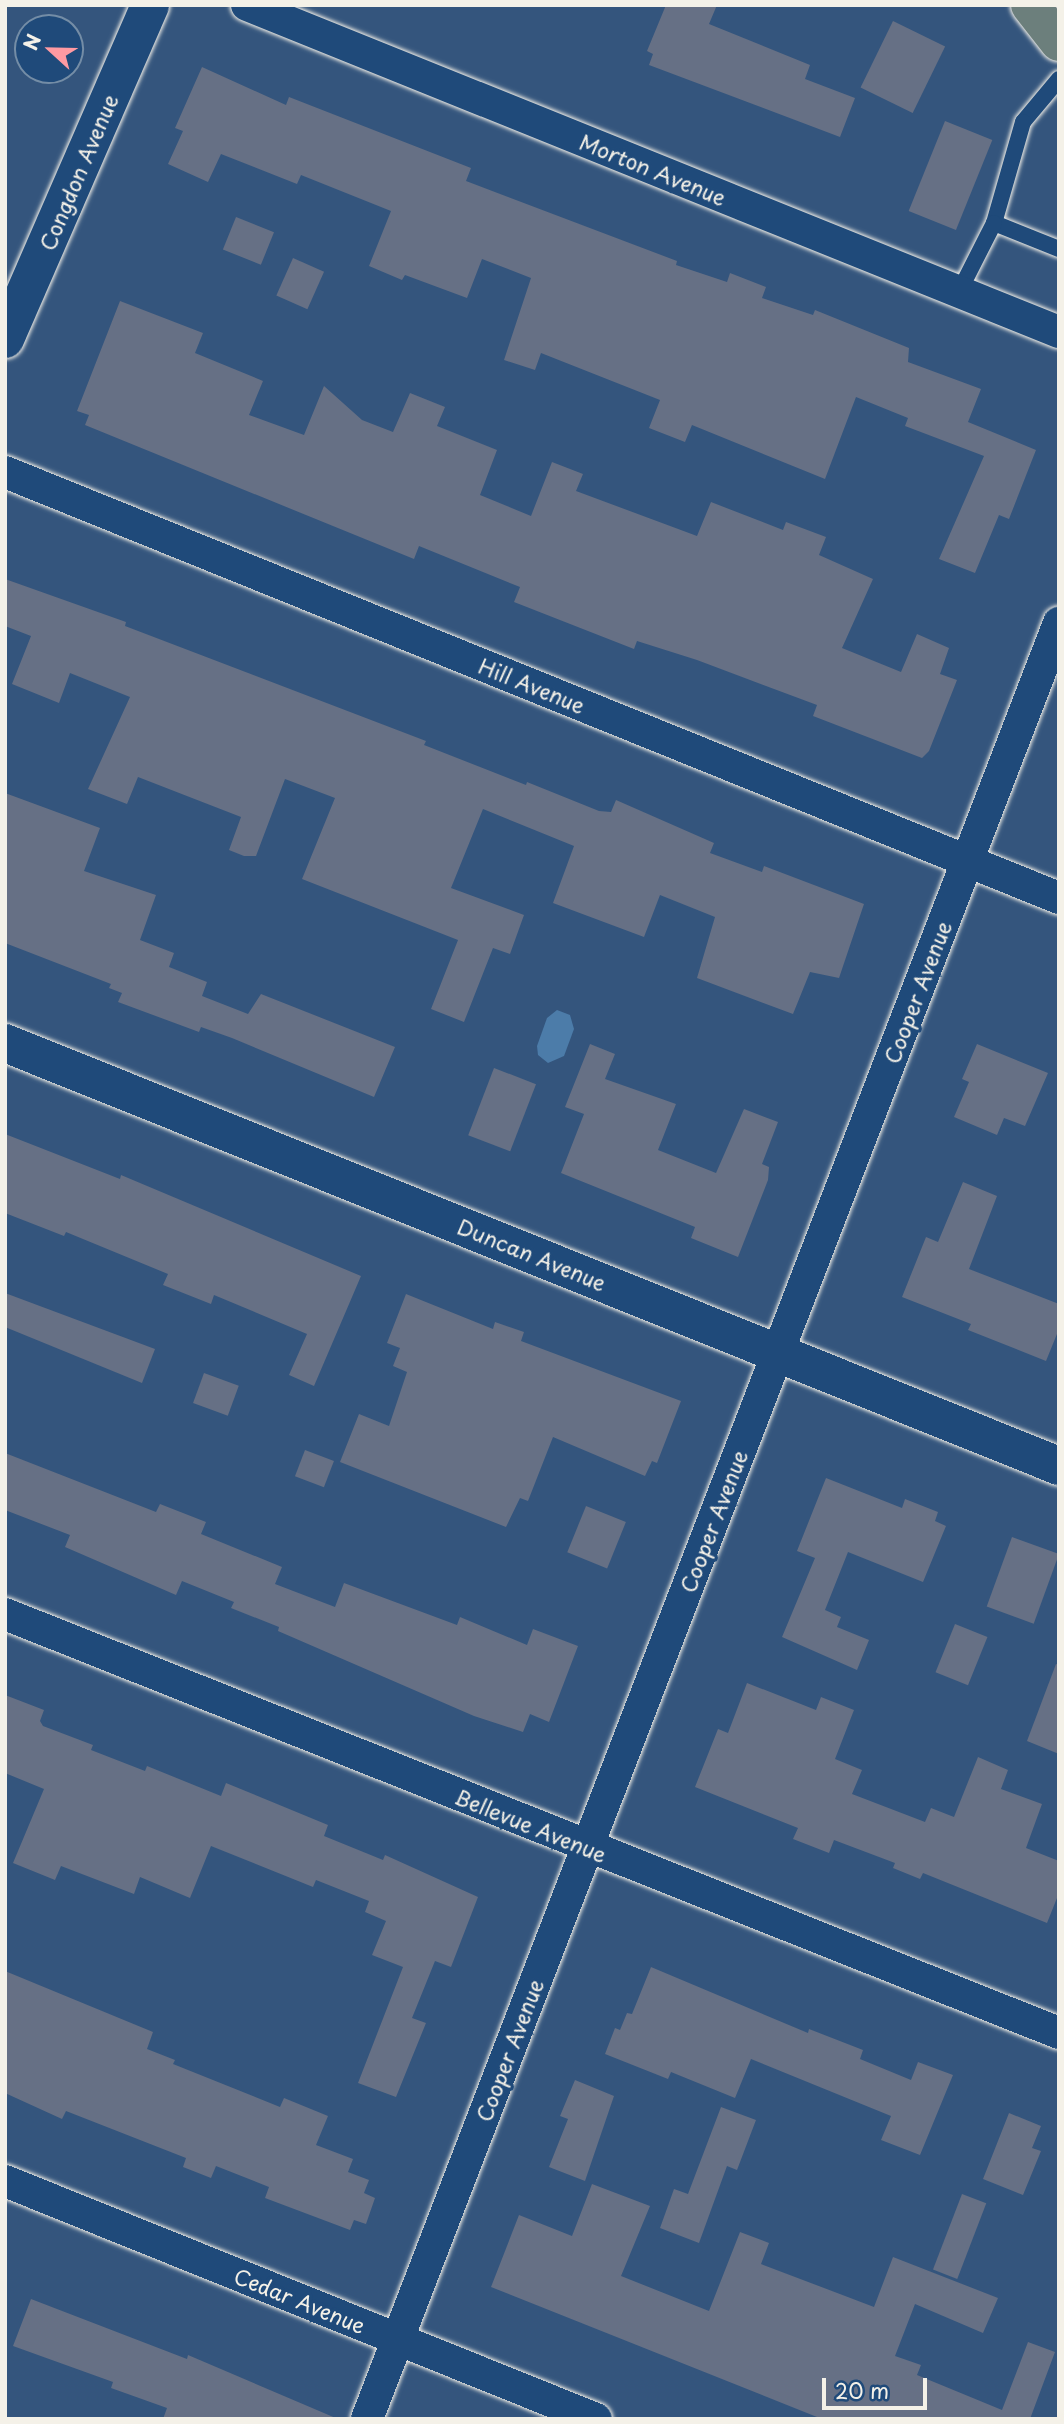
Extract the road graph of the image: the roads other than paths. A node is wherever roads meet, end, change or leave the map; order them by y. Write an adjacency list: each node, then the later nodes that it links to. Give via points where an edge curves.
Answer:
1 (150, 5): 10 (street, Congdon Avenue)
2 (247, 5): 8 (street, Morton Avenue)
3 (1030, 5): 4 (main road)
4 (1059, 42)
5 (1059, 79): 6 (lane, via 1023,122)
6 (994, 223): 7 (lane); 8 (lane)
7 (1059, 248)
8 (959, 292): 9 (street, Morton Avenue)
9 (1059, 332)
10 (5, 339)
11 (5, 472): 13 (street, Hill Avenue)
12 (1059, 623): 13 (street, Cooper Avenue)
13 (968, 861): 14 (street, Hill Avenue); 16 (street, Cooper Avenue)
14 (1059, 898)
15 (5, 1043): 16 (street, Duncan Avenue)
16 (778, 1353): 17 (street, Duncan Avenue); 19 (street, Cooper Avenue)
17 (1059, 1466)
18 (5, 1614): 19 (street, Bellevue Avenue)
19 (587, 1847): 20 (street, Bellevue Avenue); 22 (street, Cooper Avenue)
20 (1059, 2033)
21 (5, 2181): 22 (street, Cedar Avenue)
22 (398, 2340): 23 (street, Cooper Avenue); 24 (street, Cedar Avenue)
23 (368, 2419)
24 (596, 2419)

